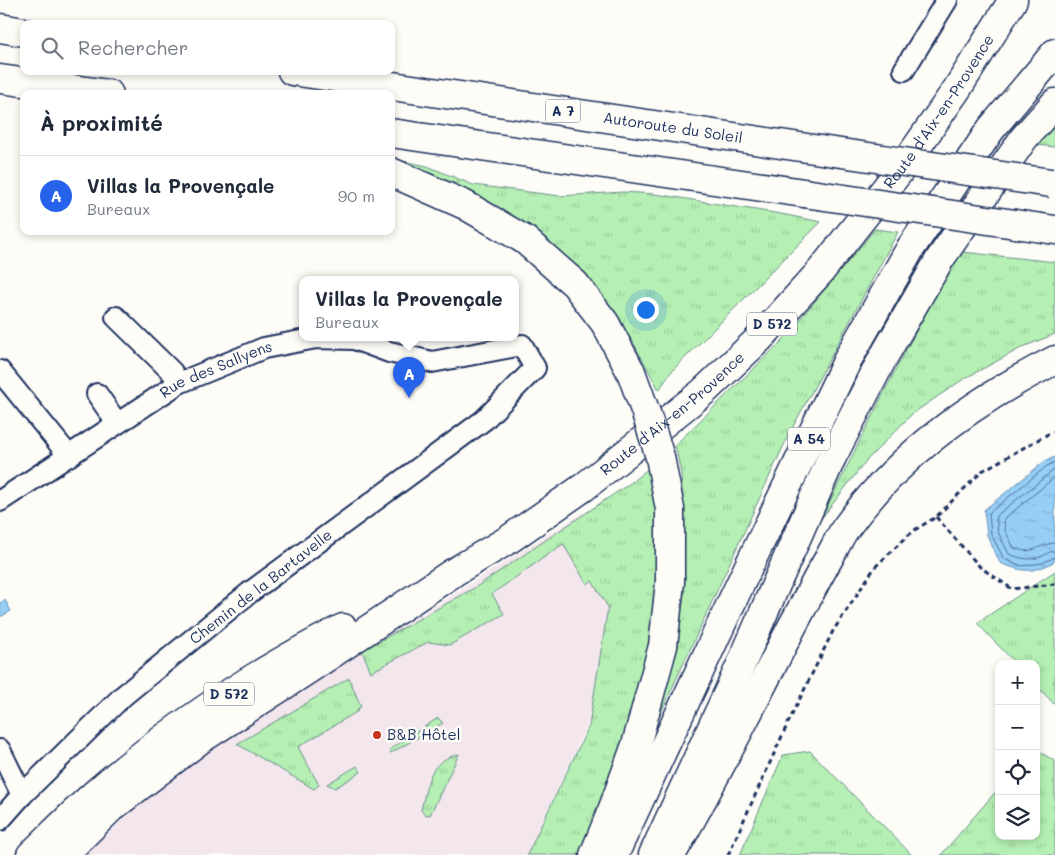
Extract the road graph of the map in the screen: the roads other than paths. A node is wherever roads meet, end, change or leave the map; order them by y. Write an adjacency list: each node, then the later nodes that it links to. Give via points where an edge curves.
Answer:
1 (947, 0): 6 (street)
2 (1013, 0): 28 (main road, Route d'Aix-en-Provence / D 572, via 905,164 820,272 759,339 703,392 584,487 508,540)
3 (0, 28): 4 (main road)
4 (20, 31)
5 (1055, 53): 35 (main road, A 54, via 991,129 910,249 848,357)
6 (904, 70)
7 (319, 75): 15 (main road, Autoroute du Soleil / A 7, bridge)
8 (0, 79): 10 (main road)
9 (0, 90): 11 (main road)
10 (80, 90)
11 (20, 94)
12 (1055, 103): 36 (main road, A 54, via 1024,138 940,258 884,356 832,457)
13 (395, 134): 16 (main road, bridge)
14 (395, 174): 34 (main road, bridge, via 466,205 525,240 575,284 605,323 630,372 660,457 670,509 670,582 663,646 636,745)
15 (1053, 184)
16 (1055, 230)
17 (116, 317): 23 (street, via 172,372)
18 (300, 341): 23 (street, Rue des Sallyens, via 264,348)
19 (357, 341): 21 (street, Rue des Sallyens, via 432,362 522,345)
20 (1055, 360): 37 (main road, via 1016,380 933,436 887,479 845,529)
21 (534, 368): 30 (street, Chemin de la Bartavelle, via 484,420 249,593 123,696)
22 (0, 371): 26 (street)
23 (179, 383): 25 (street, Rue des Sallyens)
24 (97, 394): 25 (street)
25 (117, 423): 26 (street, Rue des Sallyens)
26 (69, 456): 27 (street, Rue des Sallyens)
27 (0, 501)
28 (454, 572): 32 (main road, Route d'Aix-en-Provence / D 572, via 259,674 173,730 96,792); 33 (main road, Route d'Aix-en-Provence / D 572, via 201,739 111,808)
29 (0, 750): 30 (street)
30 (22, 795): 31 (street, Chemin de la Bartavelle)
31 (0, 820)
32 (31, 855)
33 (63, 855)
34 (594, 855)
35 (614, 855)
36 (653, 855)
37 (671, 855)

